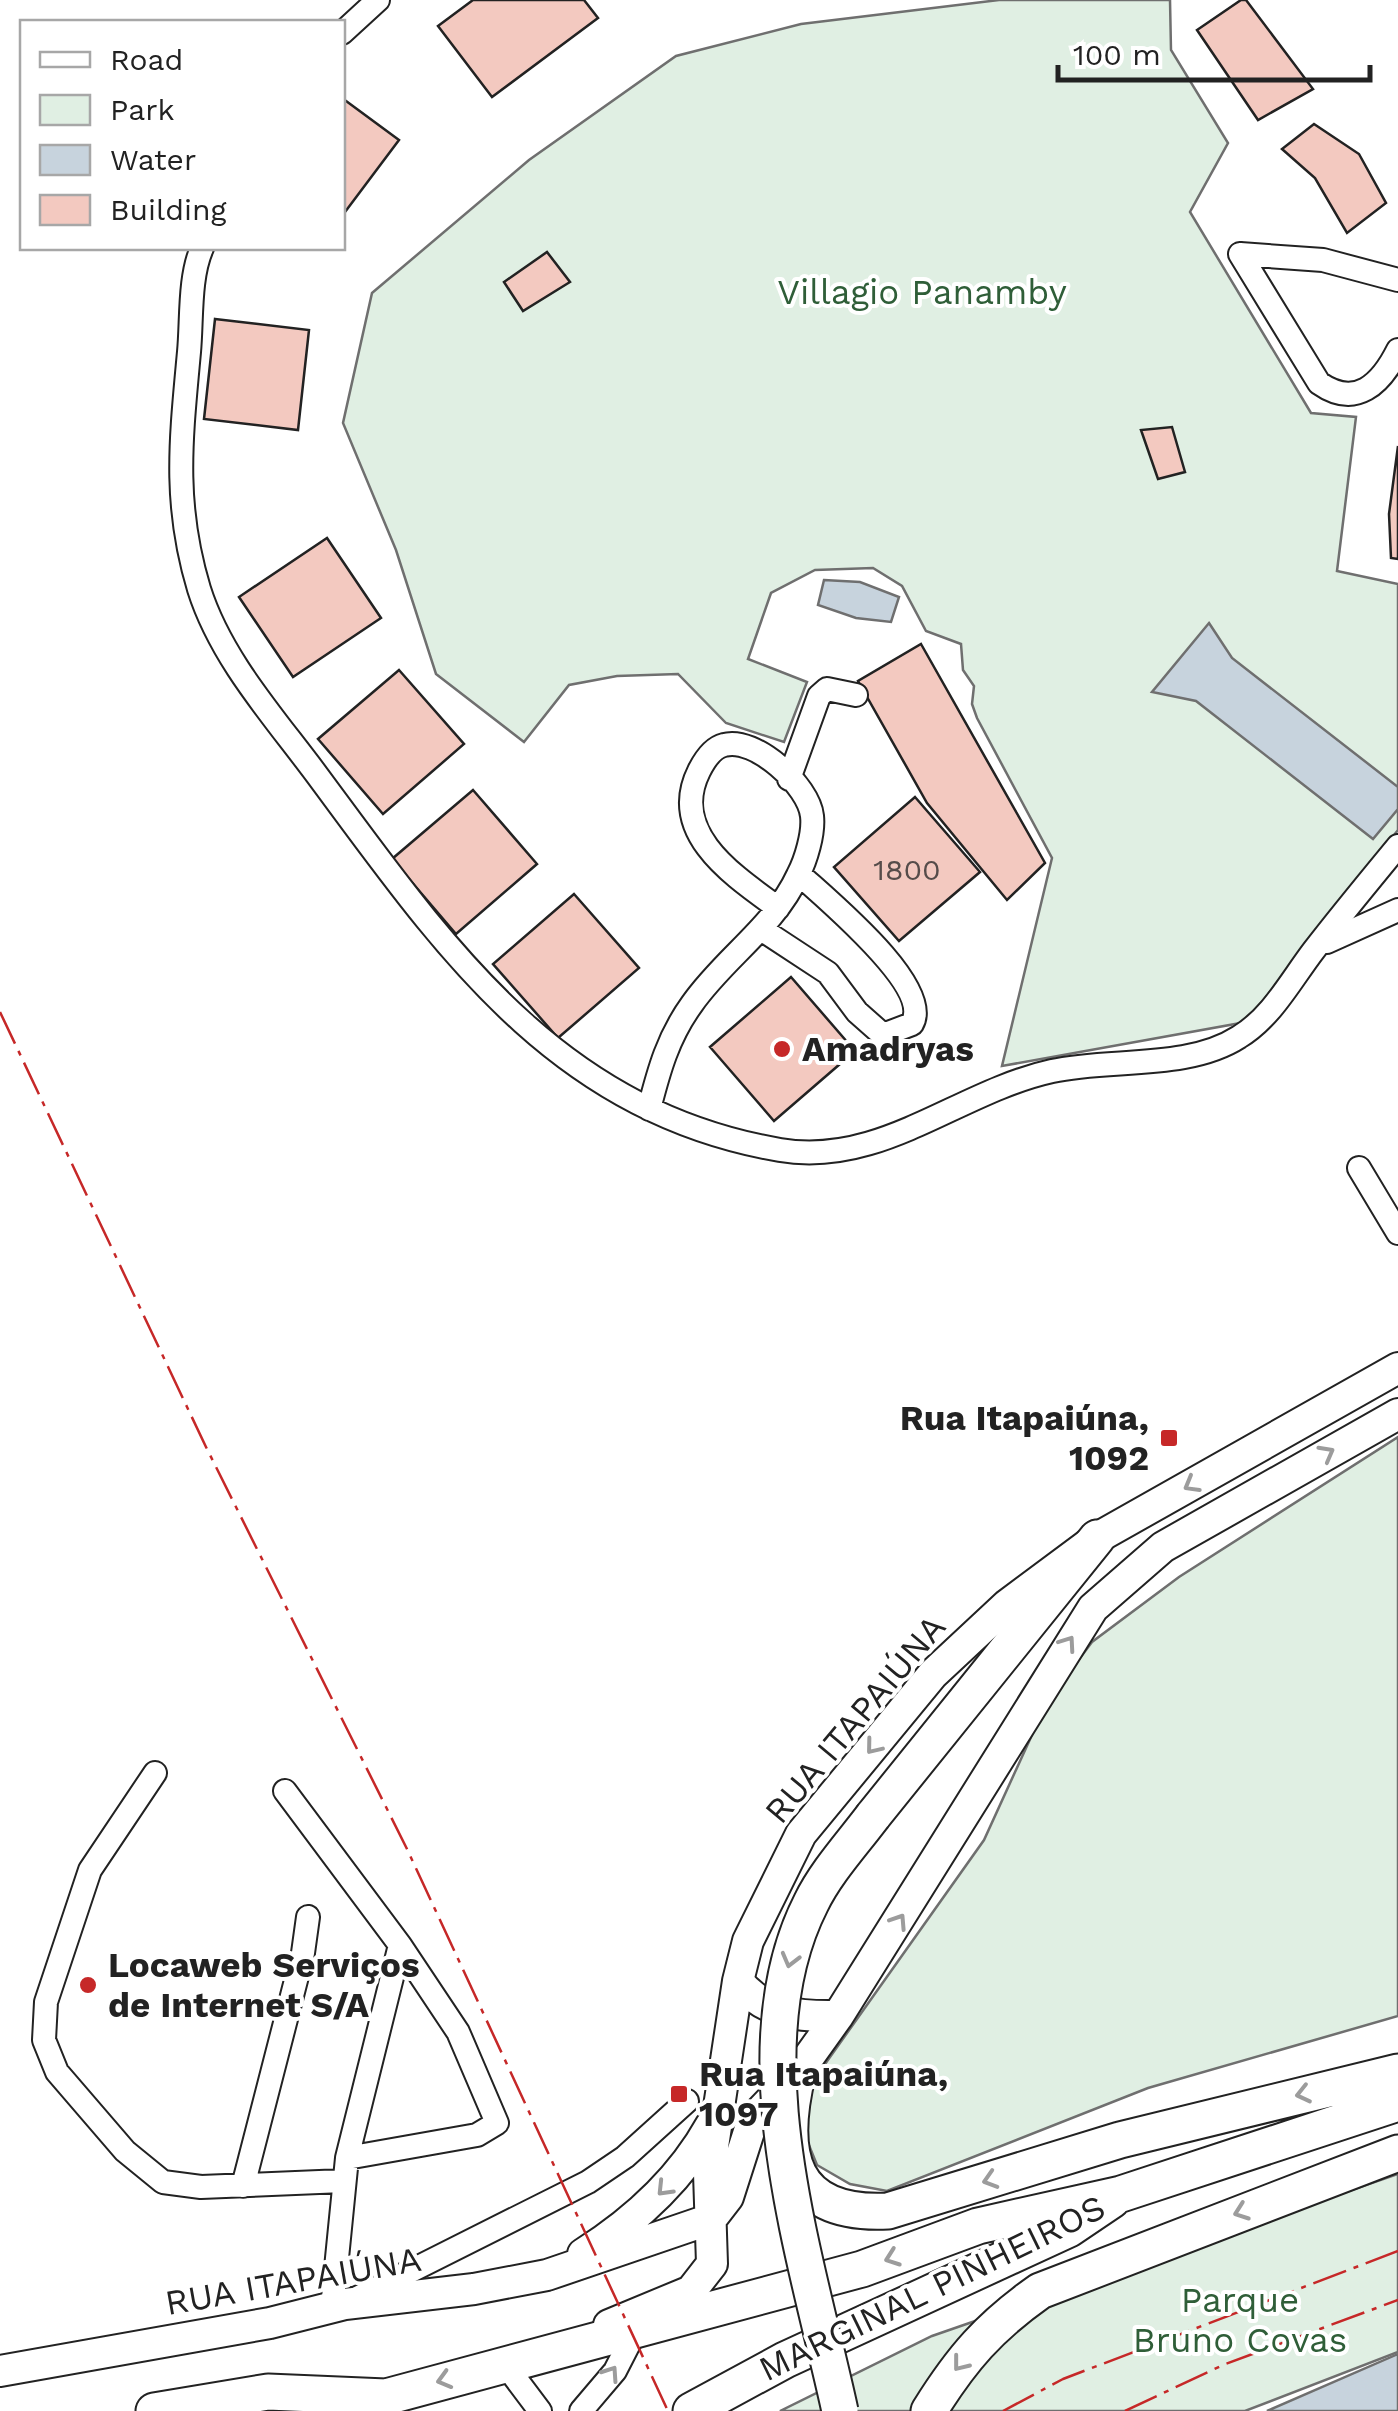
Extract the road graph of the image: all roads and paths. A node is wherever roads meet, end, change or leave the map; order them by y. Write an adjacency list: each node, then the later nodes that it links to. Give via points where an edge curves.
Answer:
1 (378, 0): 2 (street)
2 (345, 31)
3 (202, 250): 14 (street, via 178,478 201,595 232,661 437,937 525,1029)
4 (1398, 280): 5 (street, via 1323,260 1240,254 1319,384 1331,392 1366,392)
5 (1398, 350)
6 (856, 694): 7 (street, via 827,689 819,696)
7 (789, 779): 9 (street, via 812,815); 10 (street, via 756,750 720,745 705,759 689,805 703,844)
8 (1397, 848): 13 (street)
9 (799, 874): 10 (street); 12 (street, via 909,986 917,1002 912,1024 883,1035 828,973)
10 (778, 908): 12 (street)
11 (1398, 910): 13 (street)
12 (761, 929): 14 (street, via 672,1033)
13 (1315, 949): 14 (street, via 1266,1016 1218,1048 1050,1072 967,1098 890,1140 839,1152 785,1151)
14 (649, 1109)
15 (1359, 1168): 16 (street)
16 (1398, 1232)
17 (1398, 1368): 19 (main road, RUA ITAPAIÚNA, one-way to 19)
18 (1398, 1414): 25 (main road, RUA ITAPAIÚNA, one-way to 18, via 1093,1608 1164,1546)
19 (1097, 1538): 24 (main road, RUA ITAPAIÚNA, one-way to 24, via 1007,1605 933,1674 801,1834 748,1940); 51 (highway, one-way to 51, bridge, via 812,1900 778,2003 784,2136)
20 (155, 1773): 34 (street, via 90,1870 46,2002 44,2040 56,2072 145,2171 180,2186)
21 (284, 1791): 23 (street)
22 (308, 1917): 34 (street)
23 (400, 1945): 32 (street); 32 (street, via 458,2032 497,2123 477,2135)
24 (738, 1981): 25 (main road, via 786,2014); 30 (main road, RUA ITAPAIÚNA)
25 (838, 2016): 26 (main road, RUA ITAPAIÚNA)
26 (798, 2072): 27 (highway, one-way to 26, via 1120,2140 888,2210 860,2212 811,2194 795,2170 788,2128); 36 (main road, RUA ITAPAIÚNA, via 752,2119 728,2197)
27 (1398, 2072)
28 (687, 2101): 40 (street, via 588,2182)
29 (1398, 2103): 35 (highway)
30 (720, 2110): 36 (main road, RUA ITAPAIÚNA, via 708,2173); 38 (main road, one-way to 38, via 649,2204 610,2238)
31 (1398, 2152): 52 (highway, one-way to 52, via 1040,2292 995,2324 956,2366)
32 (347, 2158): 33 (street)
33 (342, 2181): 34 (street); 40 (street)
34 (242, 2186)
35 (1121, 2194): 41 (highway, one-way to 41, via 978,2226 862,2269); 50 (highway, MARGINAL PINHEIROS, via 1069,2229 785,2360)
36 (710, 2219): 37 (main road, RUA ITAPAIÚNA); 39 (main road, RUA ITAPAIÚNA, via 712,2264)
37 (678, 2230): 38 (main road, RUA ITAPAIÚNA); 39 (main road, via 701,2250)
38 (547, 2275): 40 (main road, RUA ITAPAIÚNA)
39 (691, 2290): 42 (main road)
40 (339, 2306): 44 (main road, RUA ITAPAIÚNA)
41 (635, 2332): 42 (highway); 49 (street, one-way to 41)
42 (570, 2344): 43 (highway)
43 (504, 2362): 45 (highway, one-way to 45); 48 (street)
44 (0, 2371)
45 (386, 2397): 46 (highway, via 268,2392); 47 (main road)
46 (154, 2411)
47 (327, 2411)
48 (540, 2411)
49 (581, 2411)
50 (691, 2411)
51 (840, 2411)
52 (929, 2411)

